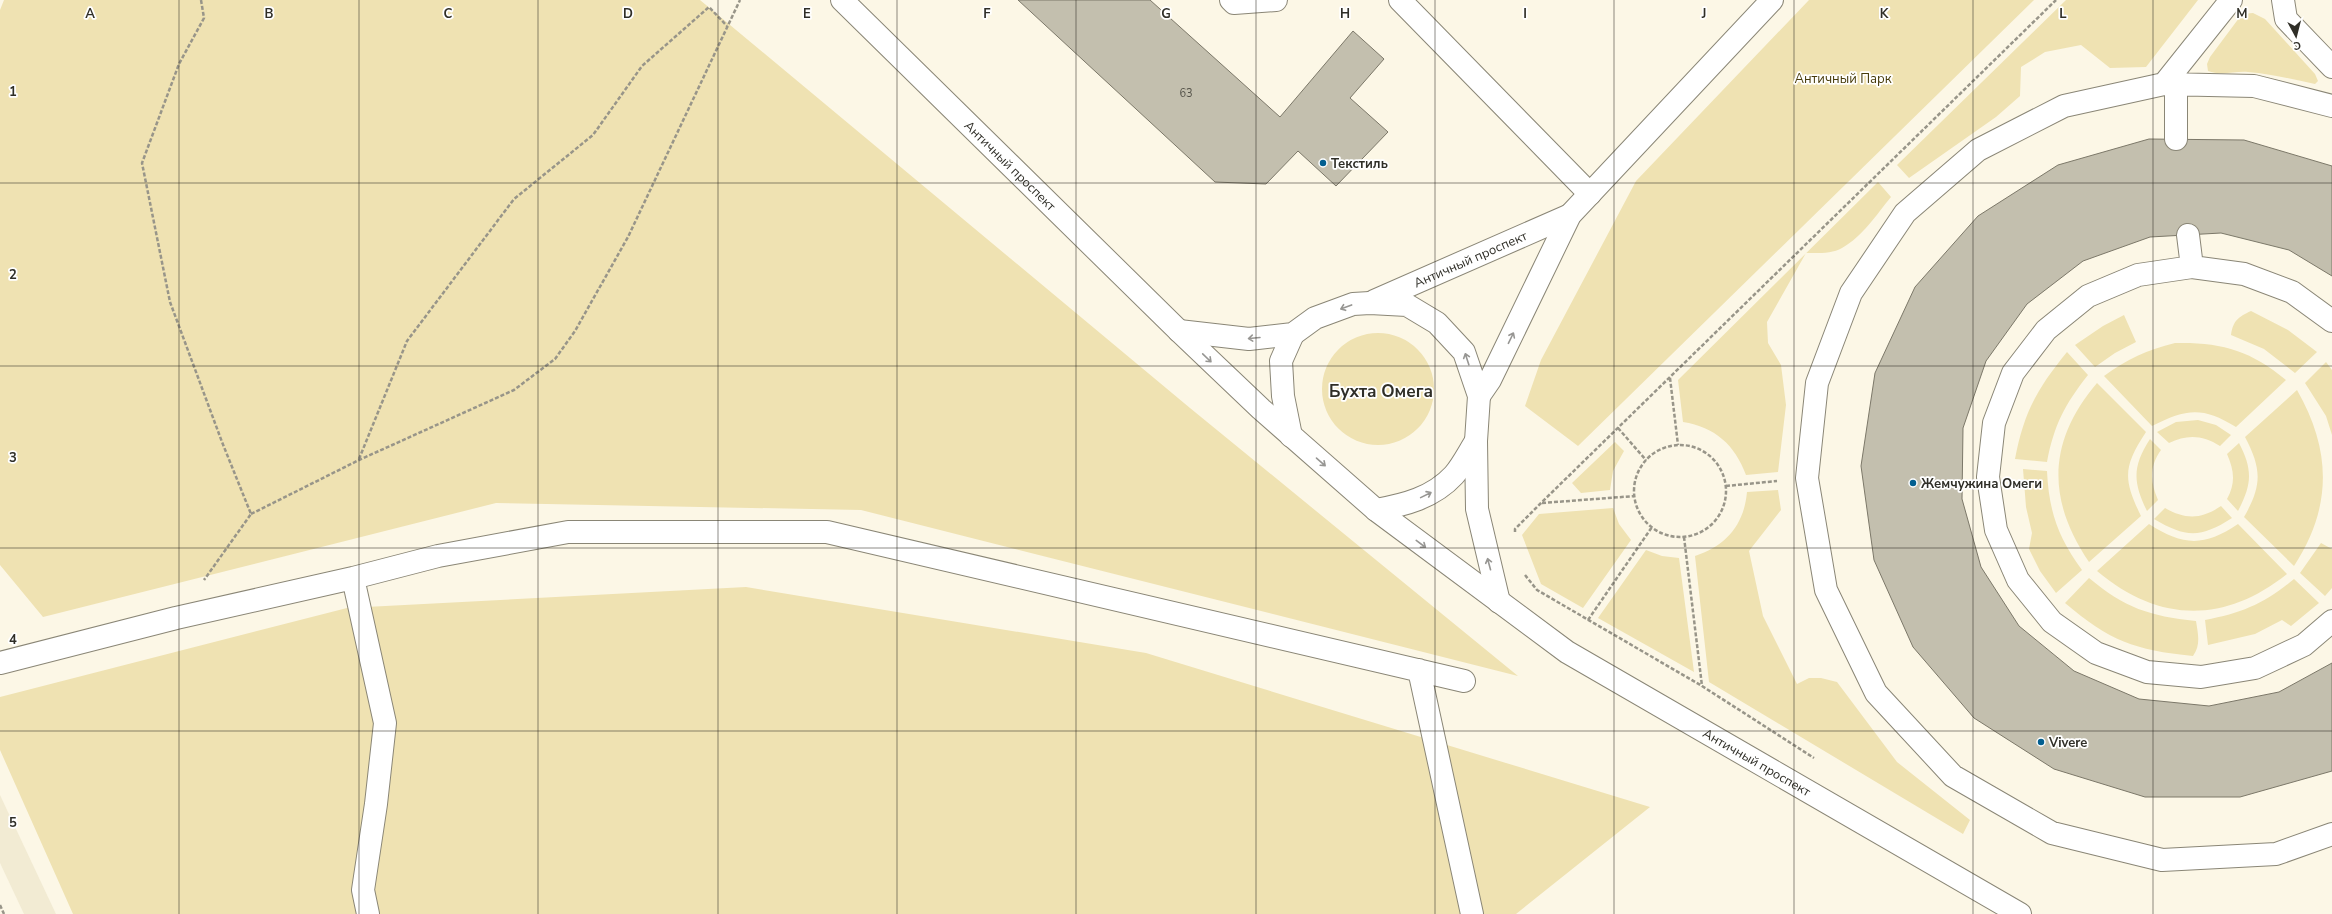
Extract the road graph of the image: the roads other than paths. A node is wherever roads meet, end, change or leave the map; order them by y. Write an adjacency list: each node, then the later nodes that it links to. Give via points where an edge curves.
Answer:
1 (842, 0): 18 (street, Античный проспект)
2 (1231, 0): 3 (street)
3 (1276, 0)
4 (1400, 0): 12 (street)
5 (1772, 0): 12 (street, Античный проспект)
6 (2231, 0): 9 (street)
7 (2283, 0): 8 (street, via 2286,19)
8 (2332, 67)
9 (2170, 83): 10 (street, via 2254,86); 11 (street); 30 (street, via 2064,106 1978,150 1906,213 1851,293 1818,383 1807,478 1826,590 1876,693 1953,776 2052,833 2162,860 2276,854)
10 (2332, 106)
11 (2176, 139)
12 (1590, 194): 13 (street, Античный проспект)
13 (1570, 215): 16 (street, Античный проспект); 20 (street, Античный проспект, one-way to 13, via 1490,380)
14 (2188, 235): 15 (street)
15 (2192, 267): 17 (street, via 2251,276 2292,292); 26 (street, via 2138,275 2088,296 2046,330 2013,373 1994,424 1989,462 1988,477 1996,530 2018,580 2052,622 2096,654 2147,672 2201,677 2255,668 2304,645)
16 (1370, 303): 19 (street, Античный проспект, one-way to 19, via 1353,304 1315,318); 20 (street, Античный проспект, one-way to 16, via 1464,352 1437,323 1407,305)
17 (2332, 321)
18 (1179, 331): 19 (street, Античный проспект, one-way to 18, via 1249,339); 21 (street, Античный проспект, one-way to 21)
19 (1293, 334): 21 (street, via 1281,361 1283,396)
20 (1479, 396): 22 (street, Античный проспект)
21 (1291, 436): 23 (street, Античный проспект, one-way to 23)
22 (1476, 441): 23 (street, Античный проспект, one-way to 22, via 1407,504 1432,492 1454,475); 25 (street, Античный проспект, one-way to 22, via 1477,509)
23 (1376, 510): 25 (street, Античный проспект, one-way to 25)
24 (353, 578): 27 (street, via 176,618); 28 (street, via 438,556 568,532 827,532); 31 (street, via 385,723 363,890)
25 (1499, 602): 33 (street, Античный проспект, via 1567,652 1623,686)
26 (2332, 621)
27 (0, 663)
28 (1420, 670): 29 (street); 32 (street)
29 (1464, 680)
30 (2332, 834)
31 (368, 914)
32 (1472, 914)
33 (2020, 914)

